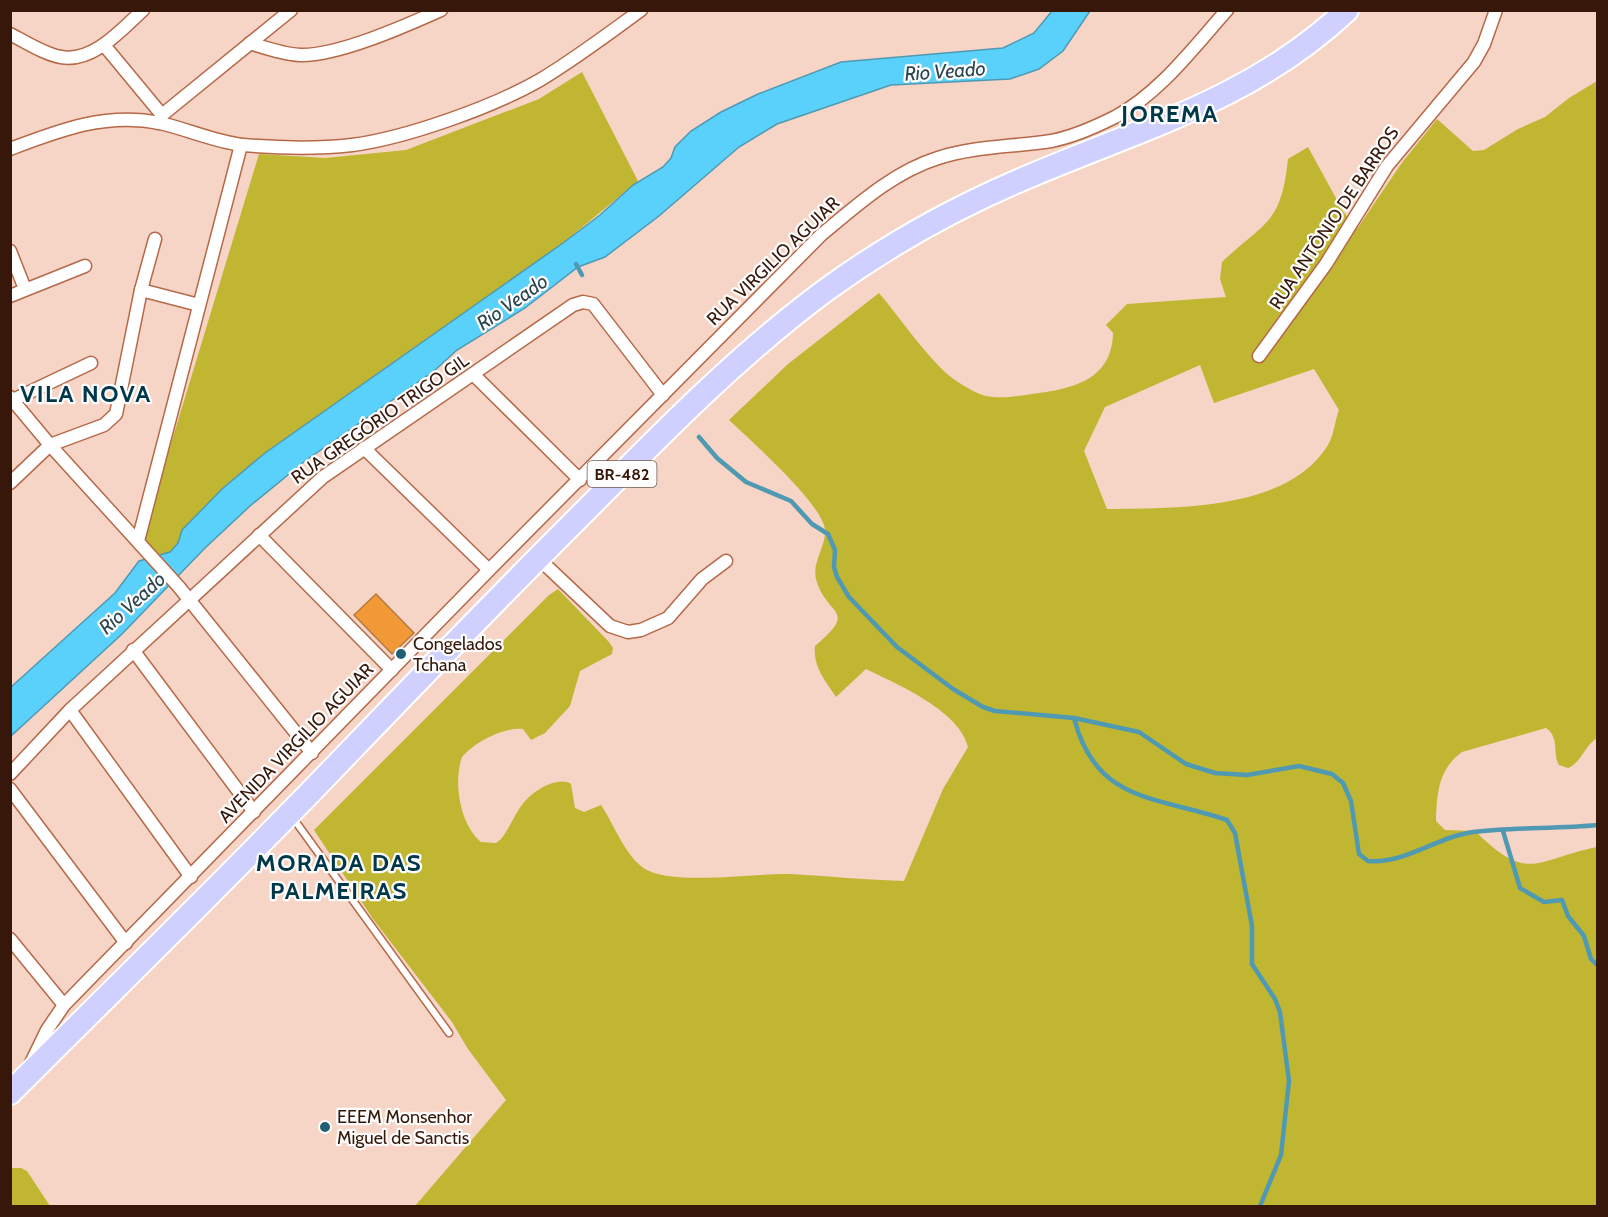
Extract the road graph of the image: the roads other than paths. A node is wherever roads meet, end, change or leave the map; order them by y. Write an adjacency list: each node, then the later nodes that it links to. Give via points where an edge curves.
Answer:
1 (291, 10): 9 (street)
2 (441, 10): 9 (street, via 314,54 289,54)
3 (641, 10): 12 (street, via 540,80 501,100 451,118 352,145)
4 (1227, 10): 24 (street, RUA VIRGILIO AGUIAR, via 1186,58 1117,116 1053,141 970,150 937,158 870,195 809,246)
5 (1347, 10): 32 (highway, BR-482, via 1320,36 1256,79 1194,110 986,195 830,287 705,390)
6 (142, 11): 10 (street)
7 (1496, 11): 21 (street, RUA ANTÔNIO DE BARROS, via 1474,62 1387,166 1326,264)
8 (10, 34): 10 (street, via 51,54 70,58)
9 (250, 43): 11 (street)
10 (104, 45): 11 (street)
11 (160, 119): 12 (street); 13 (street, via 113,119 67,128)
12 (241, 145): 20 (street)
13 (10, 149)
14 (155, 239): 18 (street)
15 (10, 251): 17 (street)
16 (85, 266): 17 (street)
17 (25, 289): 19 (street)
18 (141, 290): 20 (street); 26 (street, via 116,414 104,425)
19 (10, 296)
20 (200, 305): 31 (street)
21 (1259, 356)
22 (91, 363): 25 (street)
23 (473, 374): 24 (street, RUA GREGÓRIO TRIGO GIL, via 583,302 593,304); 27 (street, RUA GREGÓRIO TRIGO GIL); 28 (street)
24 (663, 394): 28 (street, AVENIDA VIRGILIO AGUIAR)
25 (12, 398): 26 (street)
26 (50, 446): 29 (street); 31 (street)
27 (364, 448): 30 (street, RUA GREGÓRIO TRIGO GIL, via 323,477); 34 (street)
28 (580, 480): 34 (street, AVENIDA VIRGILIO AGUIAR)
29 (10, 483)
30 (259, 535): 35 (street, RUA GREGÓRIO TRIGO GIL); 37 (street)
31 (138, 542): 35 (street)
32 (537, 557): 33 (street, via 610,626 628,632 668,618 702,579); 43 (highway, BR-482)
33 (726, 561)
34 (489, 570): 37 (street, AVENIDA VIRGILIO AGUIAR)
35 (190, 601): 36 (street, RUA GREGÓRIO TRIGO GIL); 39 (street)
36 (133, 650): 38 (street, RUA GREGÓRIO TRIGO GIL); 42 (street)
37 (392, 670): 39 (street, AVENIDA VIRGILIO AGUIAR)
38 (70, 710): 40 (street, RUA GREGÓRIO TRIGO GIL); 44 (street)
39 (312, 753): 42 (street, AVENIDA VIRGILIO AGUIAR)
40 (10, 774)
41 (10, 789): 46 (street)
42 (254, 812): 44 (street, AVENIDA VIRGILIO AGUIAR)
43 (289, 813): 48 (lane); 49 (highway, BR-482)
44 (191, 877): 46 (street, AVENIDA VIRGILIO AGUIAR)
45 (10, 939): 47 (street)
46 (126, 943): 47 (street, AVENIDA VIRGILIO AGUIAR)
47 (64, 1005): 49 (street, AVENIDA VIRGILIO AGUIAR)
48 (448, 1033)
49 (15, 1085)

